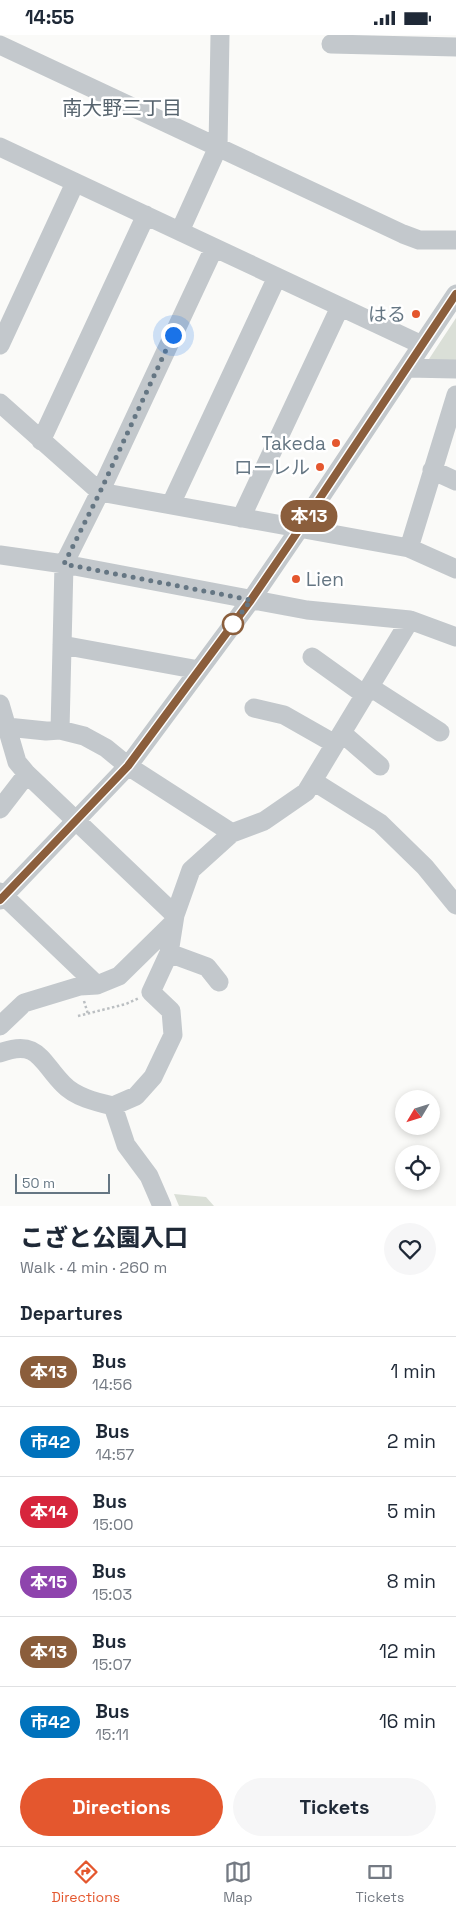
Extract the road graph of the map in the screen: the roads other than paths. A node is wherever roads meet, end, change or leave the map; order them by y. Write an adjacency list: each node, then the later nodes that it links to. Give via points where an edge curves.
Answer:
1 (220, 35): 5 (street)
2 (331, 44): 4 (street)
3 (0, 45): 5 (street)
4 (456, 47)
5 (218, 147): 9 (street); 10 (street, via 403,234 419,239)
6 (1, 152): 7 (street)
7 (75, 183): 8 (street); 15 (street)
8 (146, 215): 9 (street); 21 (street)
9 (180, 231): 11 (street)
10 (456, 240)
11 (214, 248): 12 (street); 24 (street)
12 (277, 277): 14 (street); 25 (street)
13 (456, 294): 16 (street)
14 (340, 307): 16 (street); 26 (street)
15 (0, 345)
16 (422, 345): 17 (street)
17 (407, 368): 18 (street); 27 (street)
18 (456, 369)
19 (456, 395): 22 (street)
20 (0, 403): 21 (street)
21 (41, 441): 24 (street)
22 (432, 470): 23 (street); 28 (street)
23 (456, 481)
24 (100, 492): 25 (street); 30 (street)
25 (171, 504): 26 (street)
26 (241, 518): 27 (street)
27 (300, 529): 28 (street); 32 (street)
28 (409, 548): 31 (street)
29 (0, 555): 30 (street)
30 (64, 564): 32 (street); 35 (street)
31 (456, 569)
32 (251, 600): 33 (street, via 308,610); 37 (street)
33 (410, 620): 34 (street); 38 (street)
34 (456, 637)
35 (62, 645): 37 (street); 42 (street)
36 (312, 657): 38 (street)
37 (199, 670): 45 (street)
38 (367, 691): 43 (street); 44 (street)
39 (0, 704): 41 (street)
40 (254, 709): 44 (street, via 284,715)
41 (7, 727): 42 (street); 47 (street)
42 (60, 730): 45 (street, via 106,748)
43 (440, 732)
44 (338, 738): 46 (street); 48 (street)
45 (128, 766): 51 (street); 52 (street)
46 (380, 766)
47 (22, 768): 49 (street); 50 (street); 51 (street)
48 (313, 781): 52 (street, via 306,792 264,821); 54 (street, via 380,823 425,867)
49 (0, 796)
50 (0, 809)
51 (76, 821): 53 (street); 55 (street)
52 (232, 833): 55 (street, via 191,870)
53 (1, 896): 58 (street)
54 (456, 905)
55 (174, 919): 56 (street); 58 (street, via 119,976)
56 (169, 953): 57 (street, via 207,967); 61 (street, via 151,992 171,1011 173,1035 153,1077 136,1095)
57 (219, 981)
58 (97, 985): 59 (street, via 80,986 24,1003)
59 (0, 1026)
60 (0, 1053): 61 (street, via 14,1047 34,1051 74,1093)
61 (113, 1106): 62 (street, via 126,1145 149,1176)
62 (162, 1206)

